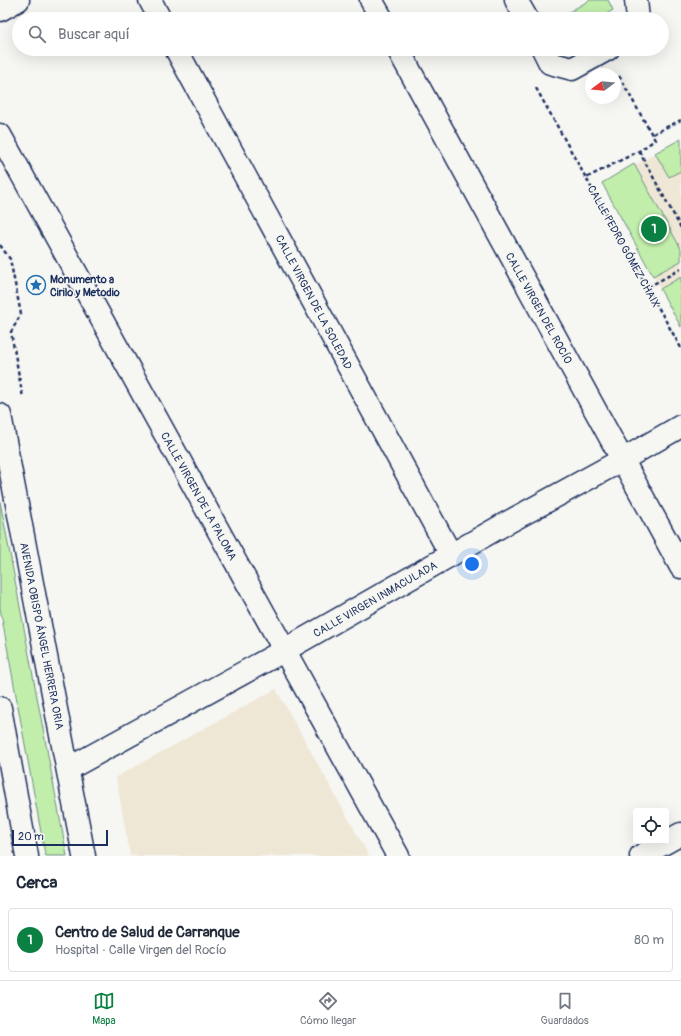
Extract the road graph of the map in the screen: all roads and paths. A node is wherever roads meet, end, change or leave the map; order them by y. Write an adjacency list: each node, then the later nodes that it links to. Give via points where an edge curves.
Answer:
1 (18, 0): 6 (street)
2 (150, 0): 7 (street)
3 (371, 0): 8 (street)
4 (516, 0): 9 (street)
5 (636, 0): 10 (street)
6 (0, 10)
7 (156, 12)
8 (378, 12)
9 (523, 12)
10 (637, 12)
11 (180, 56): 29 (street, CALLE VIRGEN DE LA SOLEDAD)
12 (402, 56): 28 (street, CALLE VIRGEN DEL ROCÍO)
13 (546, 56): 14 (street, via 550,63 572,69)
14 (595, 56)
15 (609, 56): 18 (path)
16 (533, 83): 21 (path)
17 (681, 120): 18 (path)
18 (653, 134): 20 (path, CALLE PEDRO GÓMEZ CHAIX, via 656,140)
19 (0, 135): 31 (street, CALLE VIRGEN DE LA PALOMA)
20 (639, 150): 21 (path, CALLE PEDRO GÓMEZ CHAIX); 22 (path)
21 (586, 178): 24 (path, CALLE PEDRO GÓMEZ CHAIX)
22 (681, 228)
23 (681, 269): 24 (path)
24 (648, 287): 25 (path, CALLE PEDRO GÓMEZ CHAIX)
25 (681, 348)
26 (0, 415): 33 (street, AVENIDA OBISPO ÁNGEL HERRERA ORIA)
27 (681, 426): 28 (street, CALLE VIRGEN INMACULADA)
28 (622, 460): 29 (street, CALLE VIRGEN INMACULADA); 30 (street, CALLE VIRGEN DEL ROCÍO)
29 (451, 555): 31 (street, CALLE VIRGEN INMACULADA)
30 (681, 567)
31 (285, 650): 33 (street, CALLE VIRGEN INMACULADA); 37 (street, CALLE VIRGEN DE LA PALOMA)
32 (0, 708): 35 (street)
33 (68, 769): 36 (street, AVENIDA OBISPO ÁNGEL HERRERA ORIA)
34 (681, 834): 38 (street)
35 (27, 856)
36 (84, 856)
37 (398, 856)
38 (641, 856)

